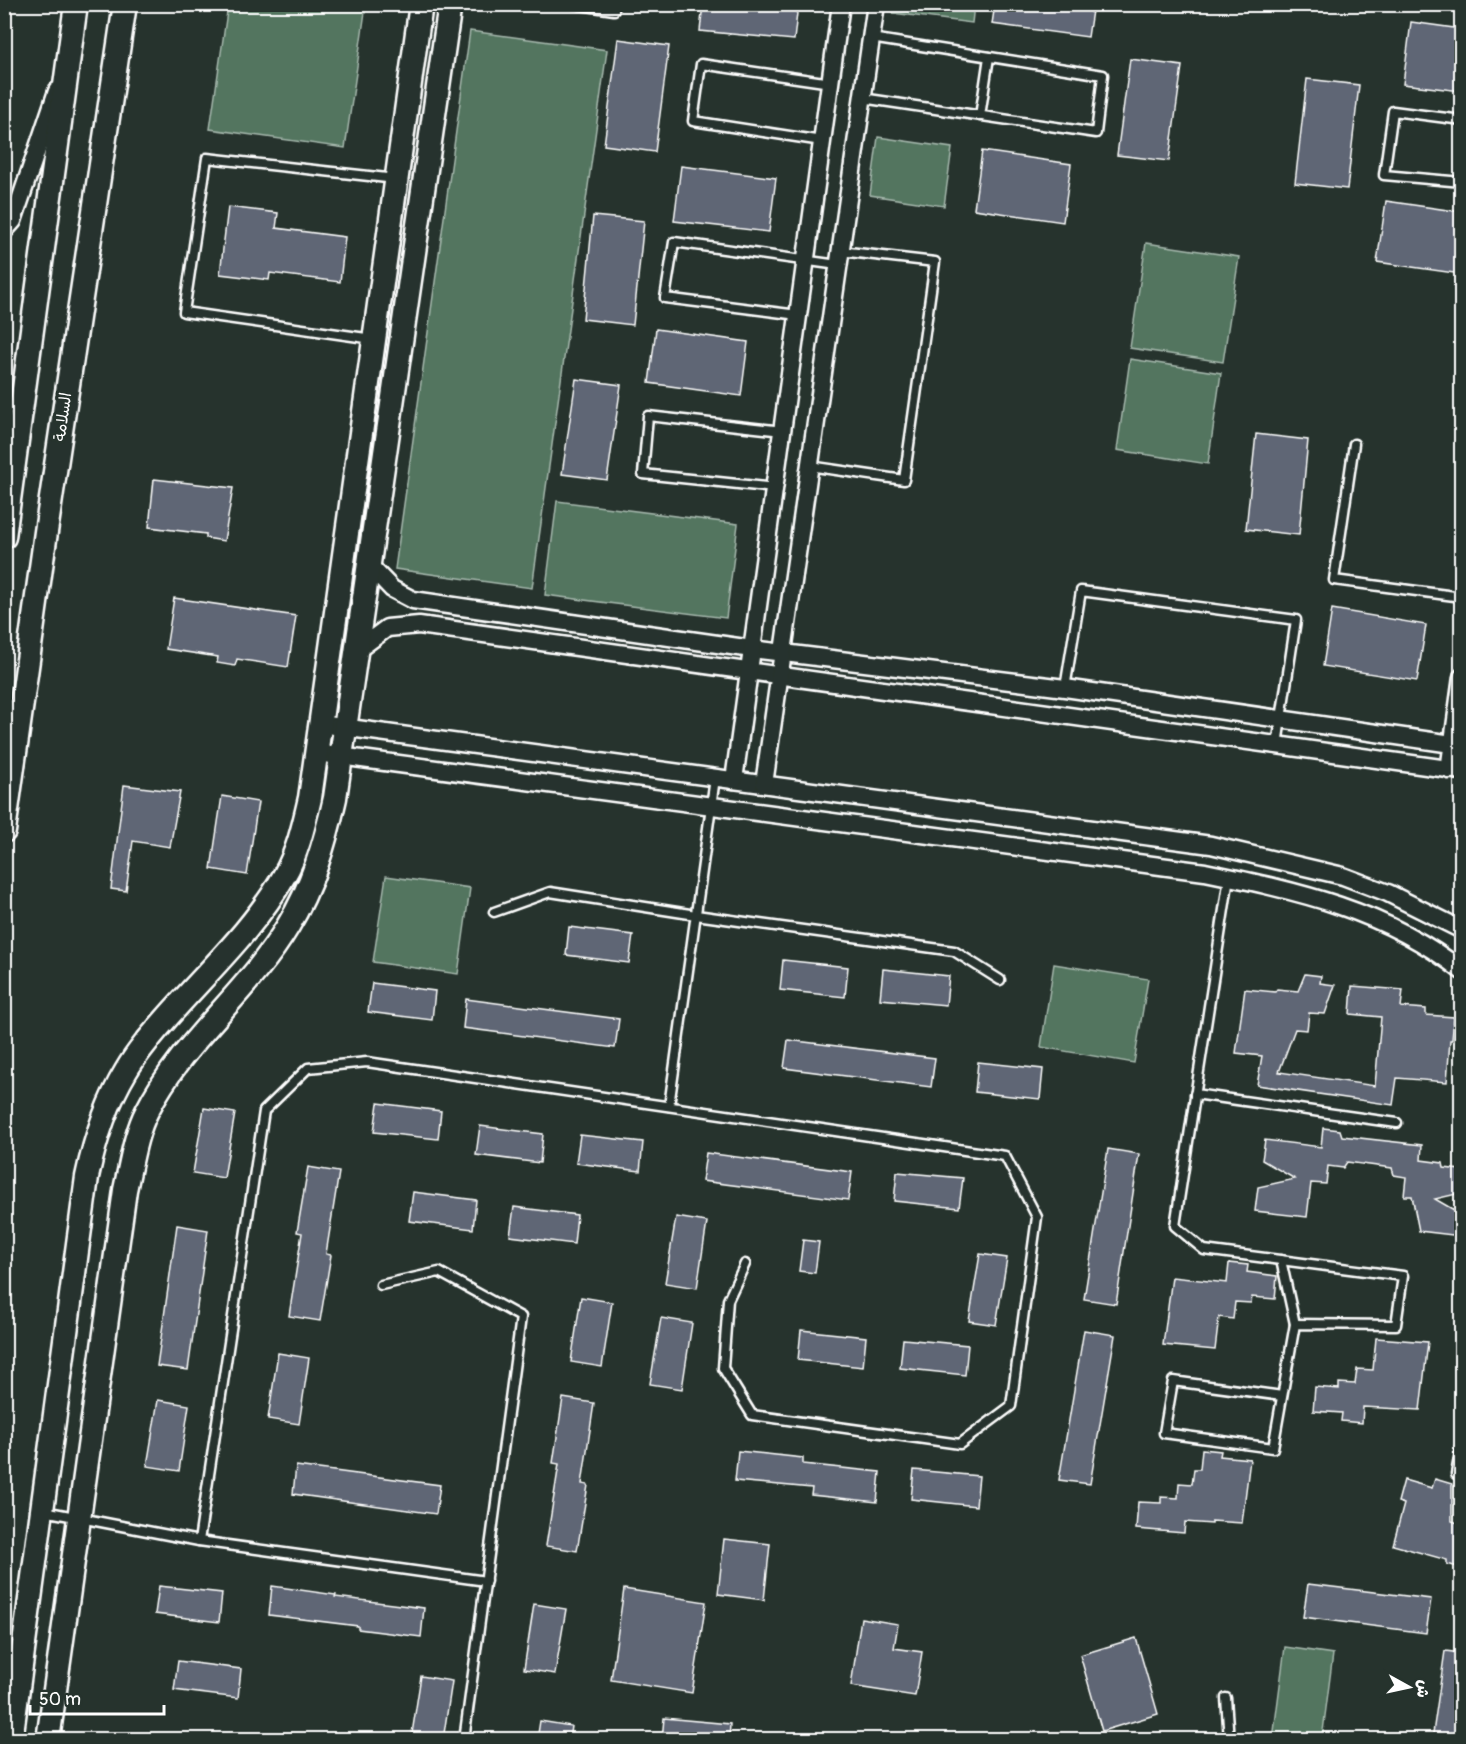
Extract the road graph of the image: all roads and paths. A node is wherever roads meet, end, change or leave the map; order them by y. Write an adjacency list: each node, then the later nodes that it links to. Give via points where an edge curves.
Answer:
1 (76, 4): 11 (street)
2 (124, 4): 50 (street, السلامة)
3 (421, 4): 17 (street)
4 (450, 4): 29 (street)
5 (573, 4): 6 (lane, via 614,10)
6 (615, 4)
7 (841, 4): 12 (street)
8 (876, 4): 9 (street)
9 (871, 38): 10 (lane); 13 (street)
10 (989, 57): 14 (lane); 14 (lane, via 1103,75 1096,133)
11 (67, 62): 19 (street, via 13,221); 28 (street)
12 (831, 83): 16 (street); 16 (lane, via 701,64 693,121)
13 (862, 98): 14 (lane); 20 (street)
14 (980, 116)
15 (1461, 120): 18 (lane, via 1393,111 1384,175)
16 (822, 141): 21 (street)
17 (397, 179): 23 (street); 23 (lane, via 207,158 184,312)
18 (1461, 182)
19 (4, 231)
20 (839, 258): 21 (lane); 26 (street); 26 (lane, via 934,262 904,480)
21 (806, 260): 22 (street); 22 (lane, via 674,242 665,298)
22 (798, 315): 24 (street)
23 (374, 339): 39 (street)
24 (783, 430): 27 (street); 27 (lane, via 648,416 643,474)
25 (1354, 444): 30 (lane, via 1334,580)
26 (810, 466): 33 (street)
27 (775, 488): 31 (street)
28 (4, 537)
29 (369, 565): 31 (street, via 392,589 413,600); 32 (street)
30 (1461, 597)
31 (752, 649): 33 (street); 34 (street)
32 (356, 651): 34 (street, via 387,628 419,625); 40 (street)
33 (783, 652): 35 (street); 37 (street)
34 (749, 672): 35 (street); 47 (street)
35 (779, 677): 42 (street); 48 (street)
36 (1461, 677): 41 (street)
37 (1065, 688): 38 (street); 38 (lane, via 1081,591 1296,620)
38 (1281, 721): 41 (street); 42 (lane)
39 (320, 724): 40 (street); 43 (street)
40 (345, 728): 44 (street); 46 (street)
41 (1452, 744): 45 (street)
42 (1277, 745): 45 (street)
43 (317, 753): 44 (street); 67 (street, via 302,834 285,874 262,910 145,1043 110,1101 95,1142)
44 (341, 756): 49 (street); 68 (street, via 327,834 313,877 289,926 260,968 180,1059 147,1112 125,1190)
45 (1455, 770)
46 (715, 778): 47 (street); 49 (lane)
47 (734, 780): 48 (street)
48 (764, 784): 54 (street, via 1211,845 1343,876 1388,893)
49 (711, 806): 51 (street); 53 (lane)
50 (4, 831)
51 (1230, 877): 55 (street, via 1335,903 1380,920); 57 (lane)
52 (494, 912): 53 (lane, via 550,892)
53 (696, 915): 56 (lane, via 954,951); 58 (lane)
54 (1461, 930)
55 (1461, 971)
56 (1000, 980)
57 (1196, 1094): 59 (lane); 60 (lane, via 1175,1226 1204,1250)
58 (669, 1106): 61 (lane, via 1005,1156 1037,1217 1011,1406 960,1444 752,1415 723,1368 728,1300); 69 (lane, via 367,1062 308,1068 264,1111)
59 (1397, 1123)
60 (1281, 1260): 63 (lane); 63 (lane, via 1403,1276 1396,1325)
61 (745, 1264)
62 (381, 1285): 70 (lane, via 439,1272 521,1317)
63 (1295, 1324): 64 (lane)
64 (1282, 1396): 64 (lane, via 1273,1448 1164,1432 1173,1381)
65 (1461, 1442): 66 (lane, via 1456,1474)
66 (1461, 1474)
67 (41, 1511): 68 (lane); 72 (street)
68 (78, 1519): 69 (lane); 73 (street)
69 (199, 1541): 70 (lane)
70 (486, 1581): 74 (lane)
71 (1226, 1698): 75 (lane)
72 (11, 1740)
73 (48, 1740)
74 (464, 1740)
75 (1229, 1740)

